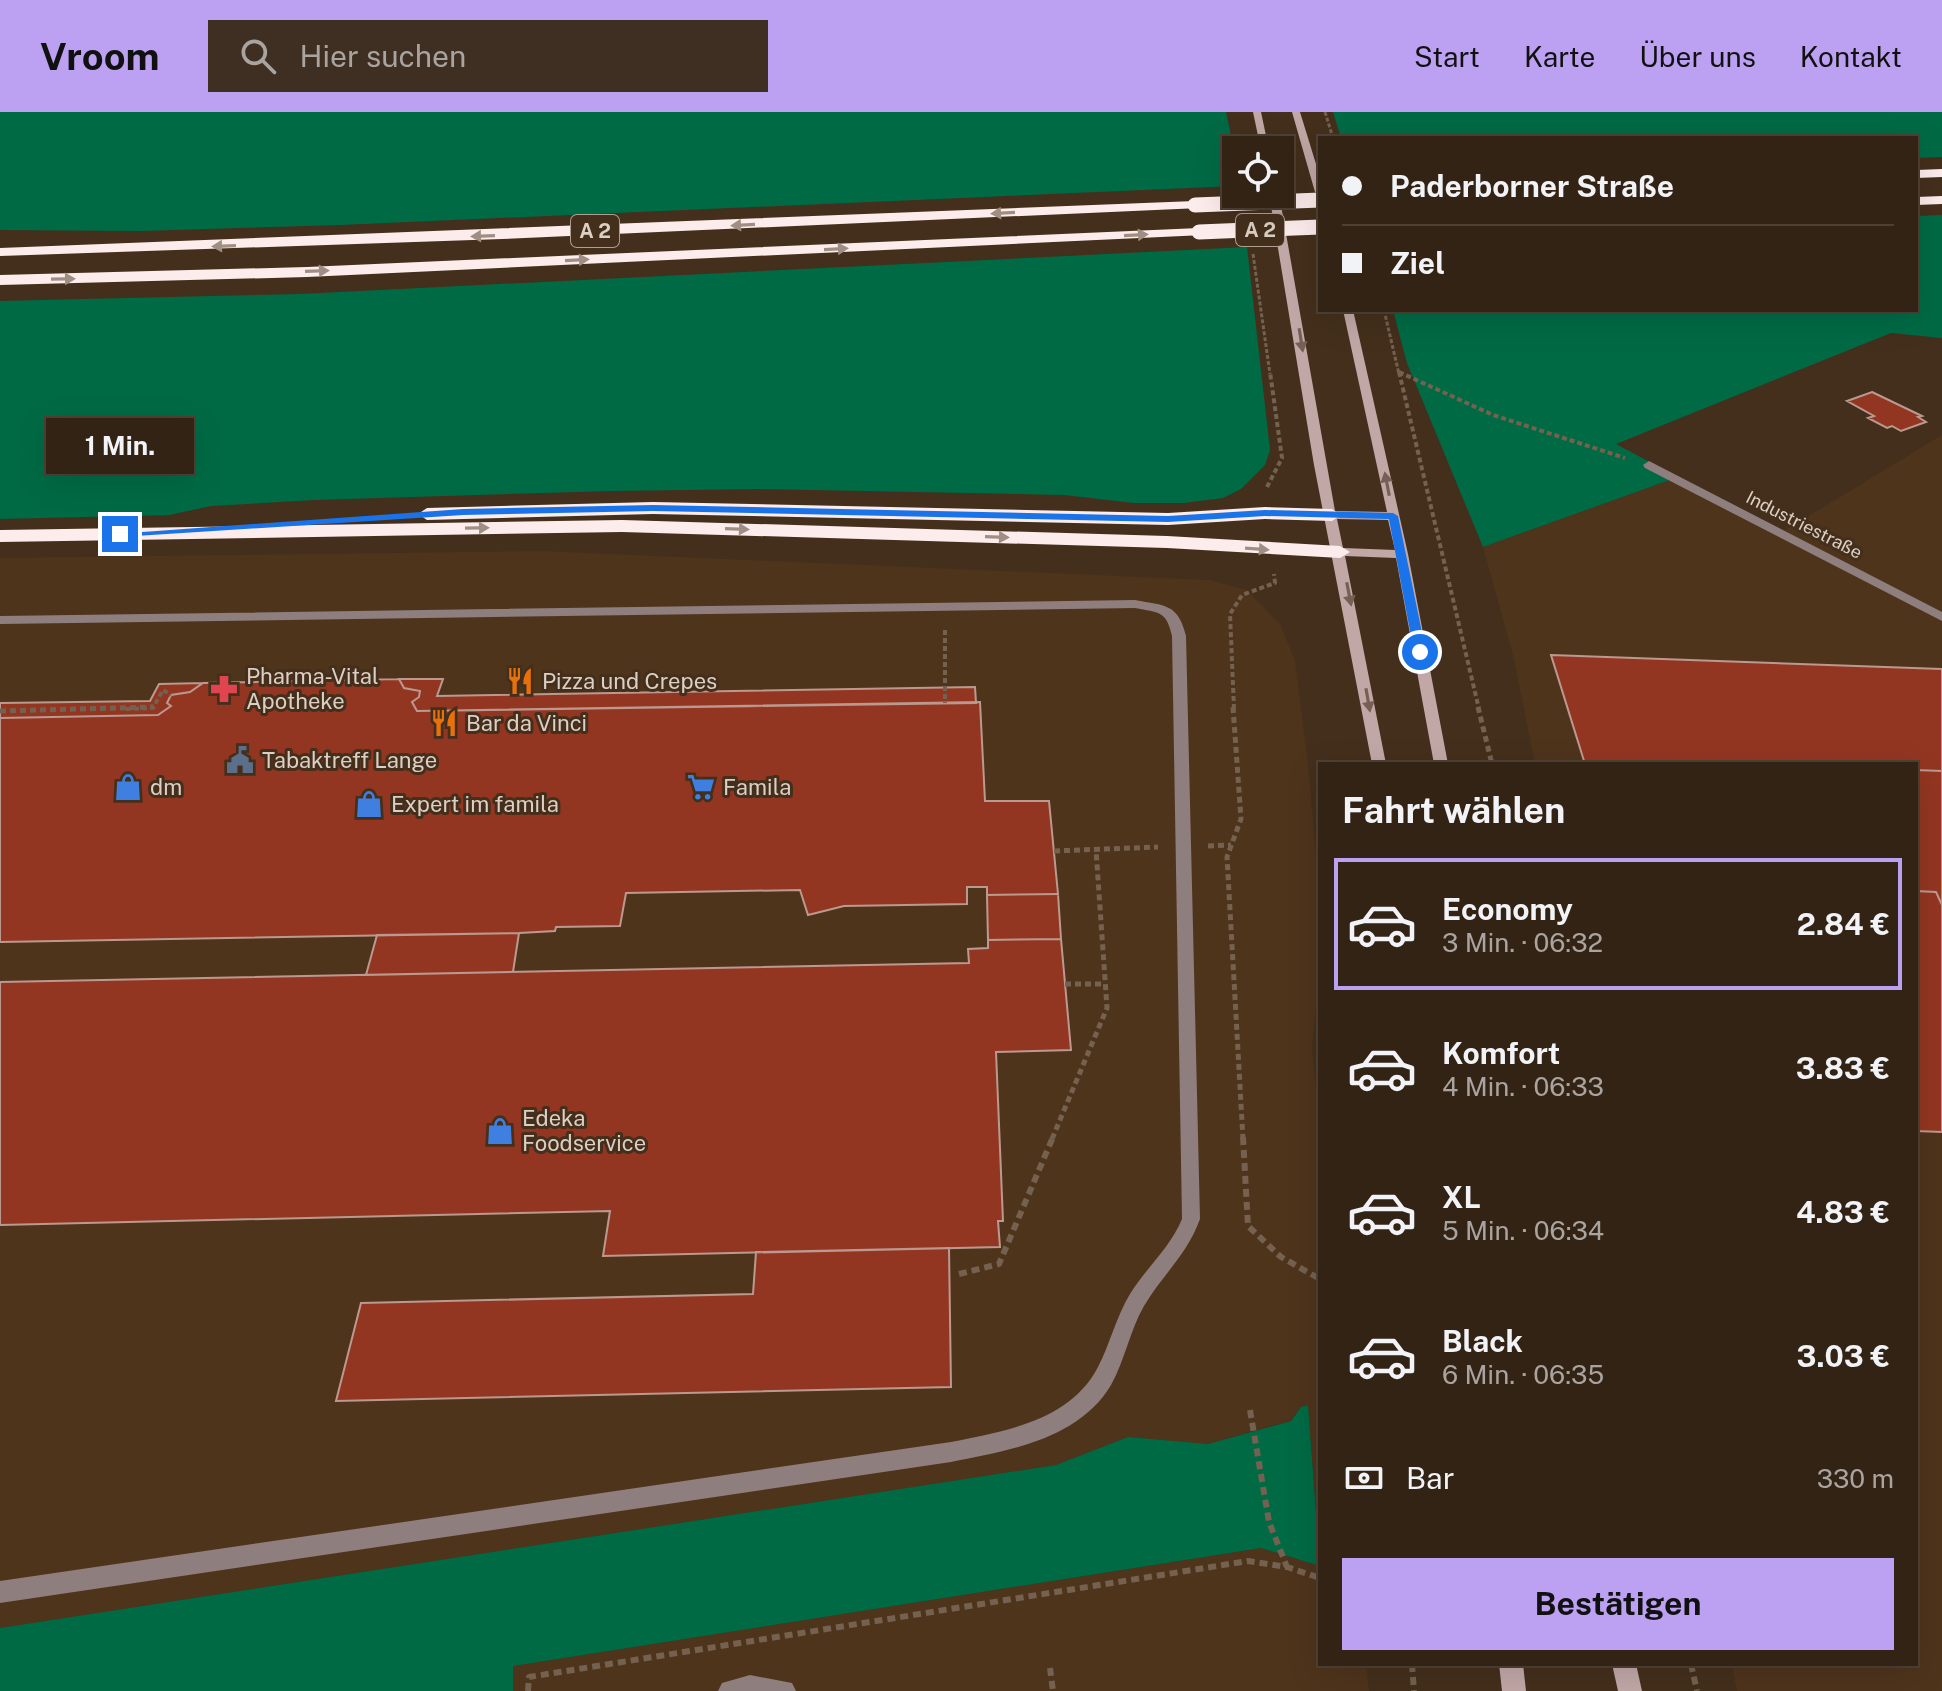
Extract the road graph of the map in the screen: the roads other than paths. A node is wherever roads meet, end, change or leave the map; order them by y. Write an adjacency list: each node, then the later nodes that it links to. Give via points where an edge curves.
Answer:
1 (1257, 112): 3 (main road)
2 (1296, 112): 6 (main road)
3 (1262, 136)
4 (1942, 173): 5 (highway)
5 (1918, 174)
6 (1318, 185)
7 (1318, 200): 13 (highway, A 2, one-way to 13, bridge)
8 (1942, 200): 9 (highway)
9 (1918, 201)
10 (1277, 208): 18 (main road, one-way to 18)
11 (1318, 227): 15 (highway, A 2, one-way to 11, bridge, via 307,272)
12 (0, 237): 13 (highway)
13 (109, 250): 14 (highway, A 2)
14 (0, 252)
15 (0, 280)
16 (1348, 312): 19 (main road, one-way to 16)
17 (1649, 465): 24 (lane, Industriestraße)
18 (1332, 515): 19 (main road); 20 (highway, via 1168,519 637,509 463,512); 22 (main road)
19 (1393, 516): 23 (main road)
20 (120, 534): 21 (highway); 22 (highway, one-way to 22, via 622,526)
21 (0, 536)
22 (1340, 552): 23 (main road); 26 (main road, one-way to 26)
23 (1402, 554): 27 (main road)
24 (1942, 617)
25 (0, 620): 28 (lane, via 945,605 1135,604 1167,610 1179,636 1191,1219 1172,1260 1145,1286 1131,1310 1102,1382 1047,1426 1012,1439)
26 (1379, 762)
27 (1441, 762)
28 (0, 1592)
29 (1511, 1666): 33 (main road)
30 (1624, 1666): 34 (main road)
31 (730, 1691): 32 (lane)
32 (784, 1691)
33 (1514, 1691)
34 (1630, 1691)

